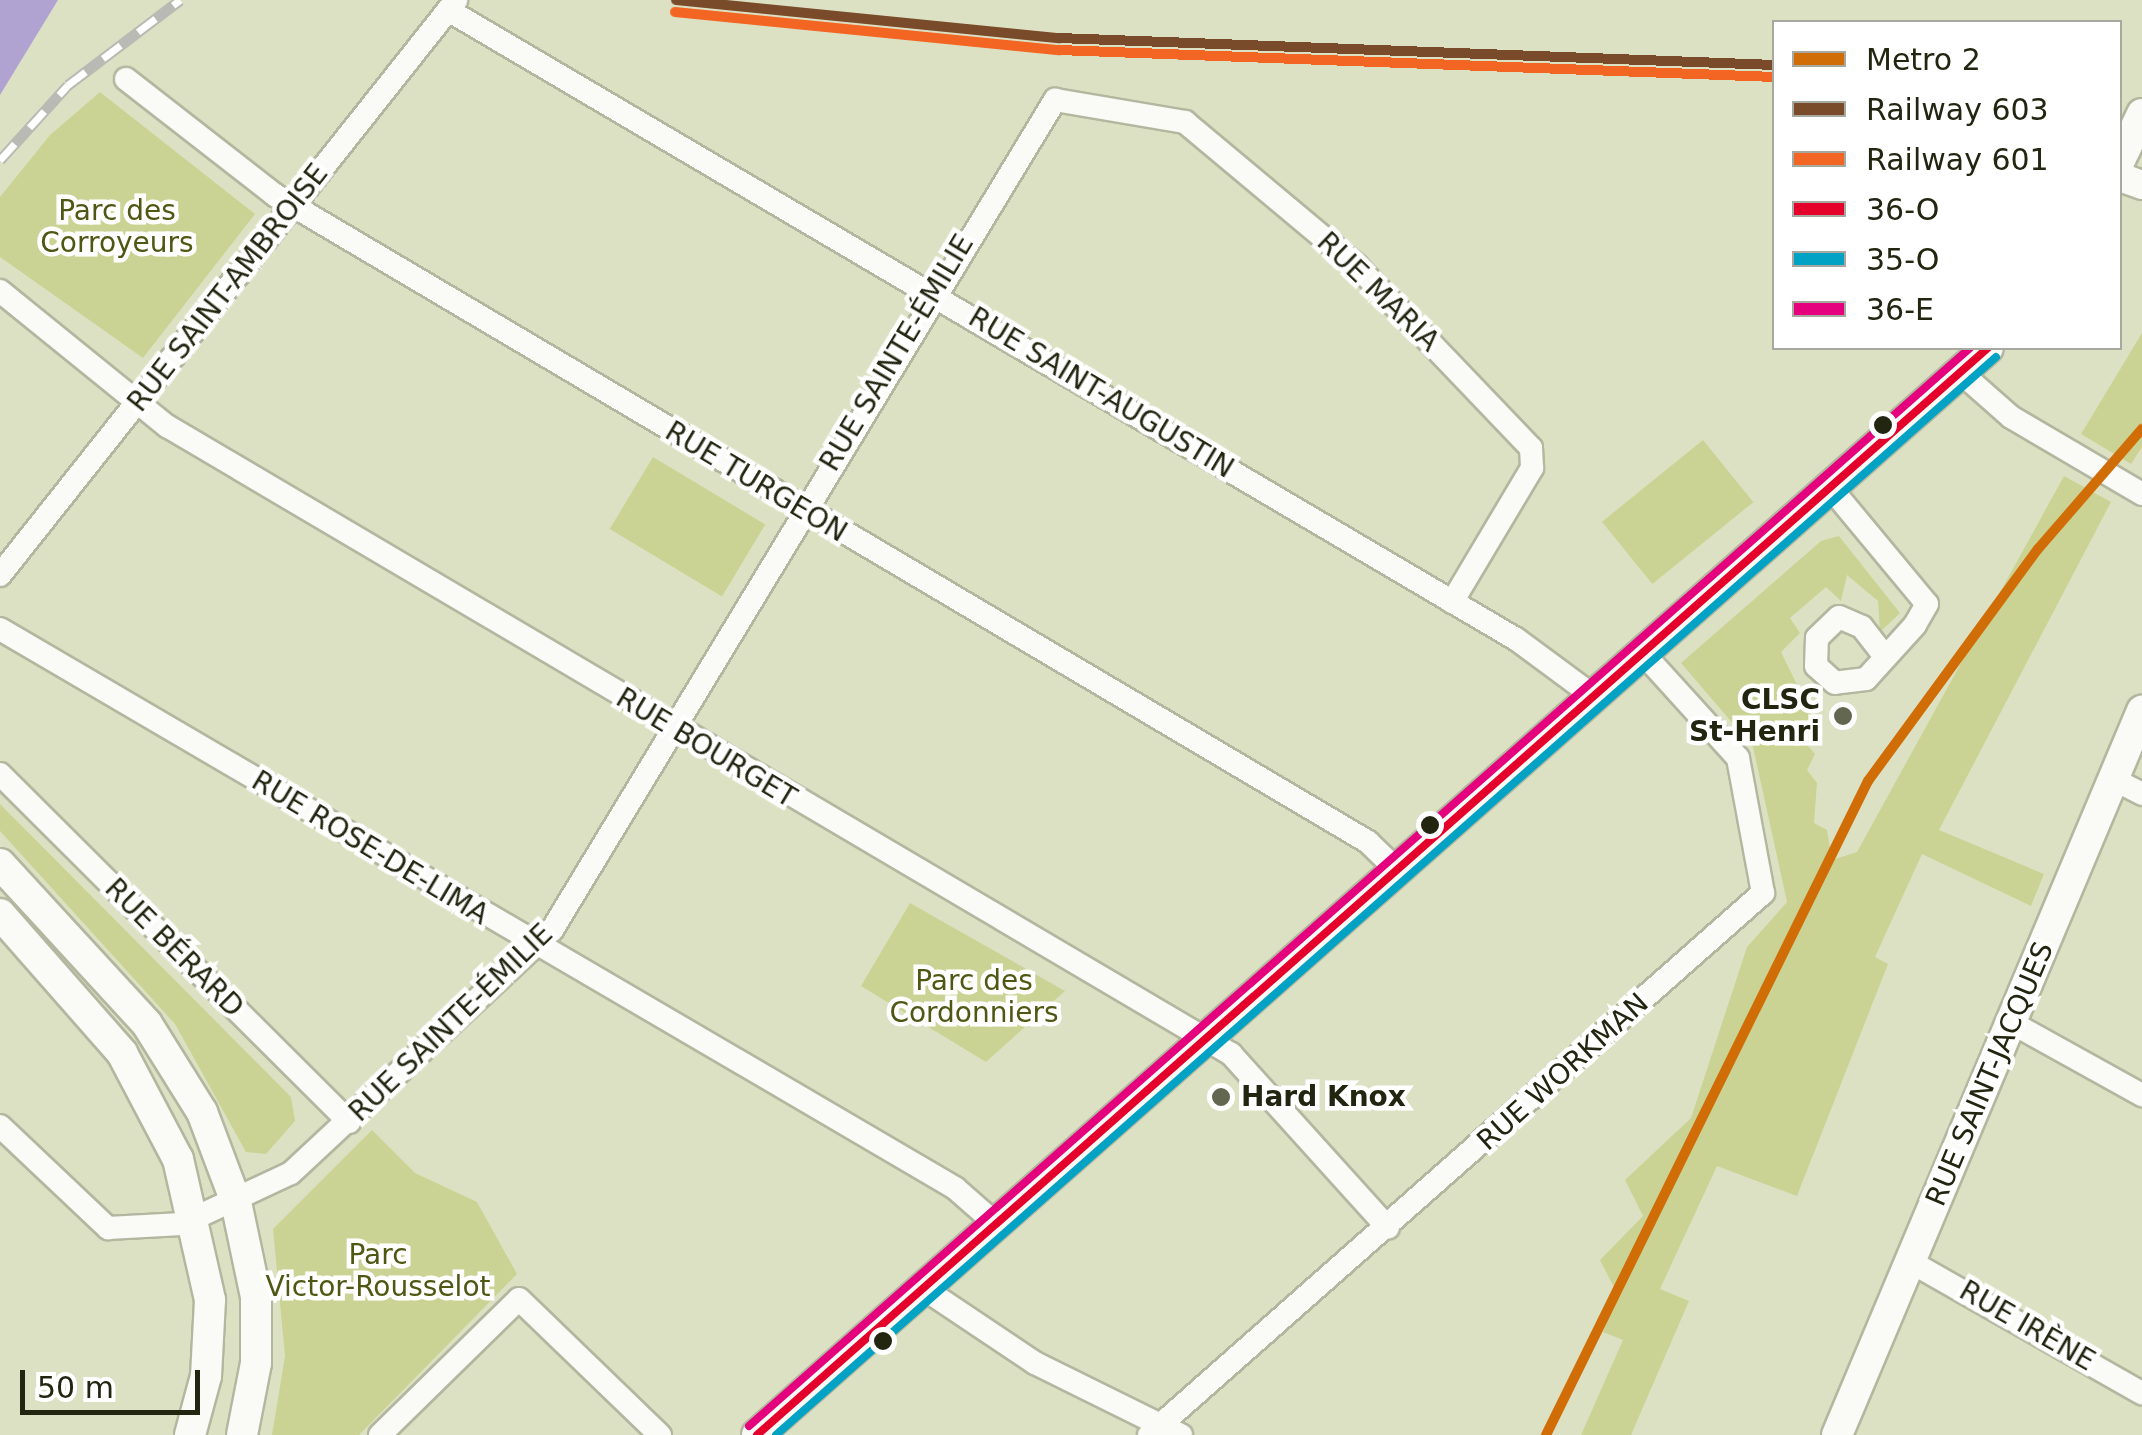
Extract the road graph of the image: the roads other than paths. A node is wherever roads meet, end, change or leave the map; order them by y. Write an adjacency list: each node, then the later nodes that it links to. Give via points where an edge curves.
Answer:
1 (452, 5): 6 (street, RUE SAINT-AMBROISE); 8 (street, RUE SAINT-AUGUSTIN)
2 (126, 79): 6 (street, RUE TURGEON)
3 (1051, 102): 8 (street, RUE SAINTE-ÉMILIE); 16 (street, RUE MARIA, via 1186,122 1357,266 1530,448 1532,468)
4 (2141, 115): 5 (main road)
5 (2122, 156)
6 (293, 206): 11 (street, RUE SAINT-AMBROISE); 14 (street, RUE TURGEON)
7 (0, 291): 11 (street, RUE BOURGET)
8 (932, 292): 14 (street, RUE SAINTE-ÉMILIE); 16 (street, RUE SAINT-AUGUSTIN)
9 (1986, 350): 10 (main road)
10 (1960, 372): 12 (main road); 13 (street, via 1999,409)
11 (138, 400): 15 (street, RUE SAINT-AMBROISE); 22 (street, RUE BOURGET)
12 (1829, 486): 18 (main road); 19 (street, via 1926,594 1924,614)
13 (2142, 494)
14 (804, 510): 22 (street, RUE SAINTE-ÉMILIE); 27 (street, RUE TURGEON, via 1368,842)
15 (0, 575)
16 (1452, 602): 20 (street, RUE SAINT-AUGUSTIN)
17 (0, 629): 29 (street, RUE ROSE-DE-LIMA)
18 (1642, 652): 20 (main road); 38 (street, RUE WORKMAN, via 1738,758 1765,889)
19 (1885, 656)
20 (1592, 696): 27 (main road)
21 (2142, 712): 24 (main road, RUE SAINT-JACQUES)
22 (674, 730): 29 (street, RUE SAINTE-ÉMILIE, via 560,919); 31 (street, RUE BOURGET)
23 (0, 774): 33 (street, RUE BÉRARD)
24 (2113, 779): 25 (street); 30 (main road, RUE SAINT-JACQUES)
25 (2142, 794)
26 (0, 864): 35 (main road, via 169,1053)
27 (1396, 869): 31 (main road)
28 (0, 914): 36 (main road, via 137,1074)
29 (532, 944): 33 (street, RUE SAINTE-ÉMILIE); 37 (street, RUE ROSE-DE-LIMA, via 955,1188)
30 (2012, 1024): 32 (street); 39 (main road, RUE SAINT-JACQUES)
31 (1204, 1040): 37 (main road); 38 (street, RUE BOURGET, via 1231,1054)
32 (2142, 1095)
33 (349, 1122): 35 (street, RUE SAINTE-ÉMILIE, via 292,1173)
34 (0, 1126): 36 (street, RUE SAINTE-ÉMILIE, via 108,1228 150,1231)
35 (236, 1202): 36 (street, RUE SAINTE-ÉMILIE); 44 (main road, via 258,1333)
36 (197, 1218): 43 (main road, via 210,1338)
37 (996, 1223): 40 (main road)
38 (1388, 1228): 42 (street, RUE WORKMAN)
39 (1912, 1262): 41 (street, RUE IRÈNE); 48 (main road, RUE SAINT-JACQUES)
40 (922, 1288): 42 (street, via 1035,1363); 47 (main road)
41 (2142, 1393)
42 (1164, 1432)
43 (190, 1435)
44 (242, 1435)
45 (380, 1435): 46 (street, via 512,1300 529,1304)
46 (660, 1435)
47 (757, 1435)
48 (1837, 1435)

